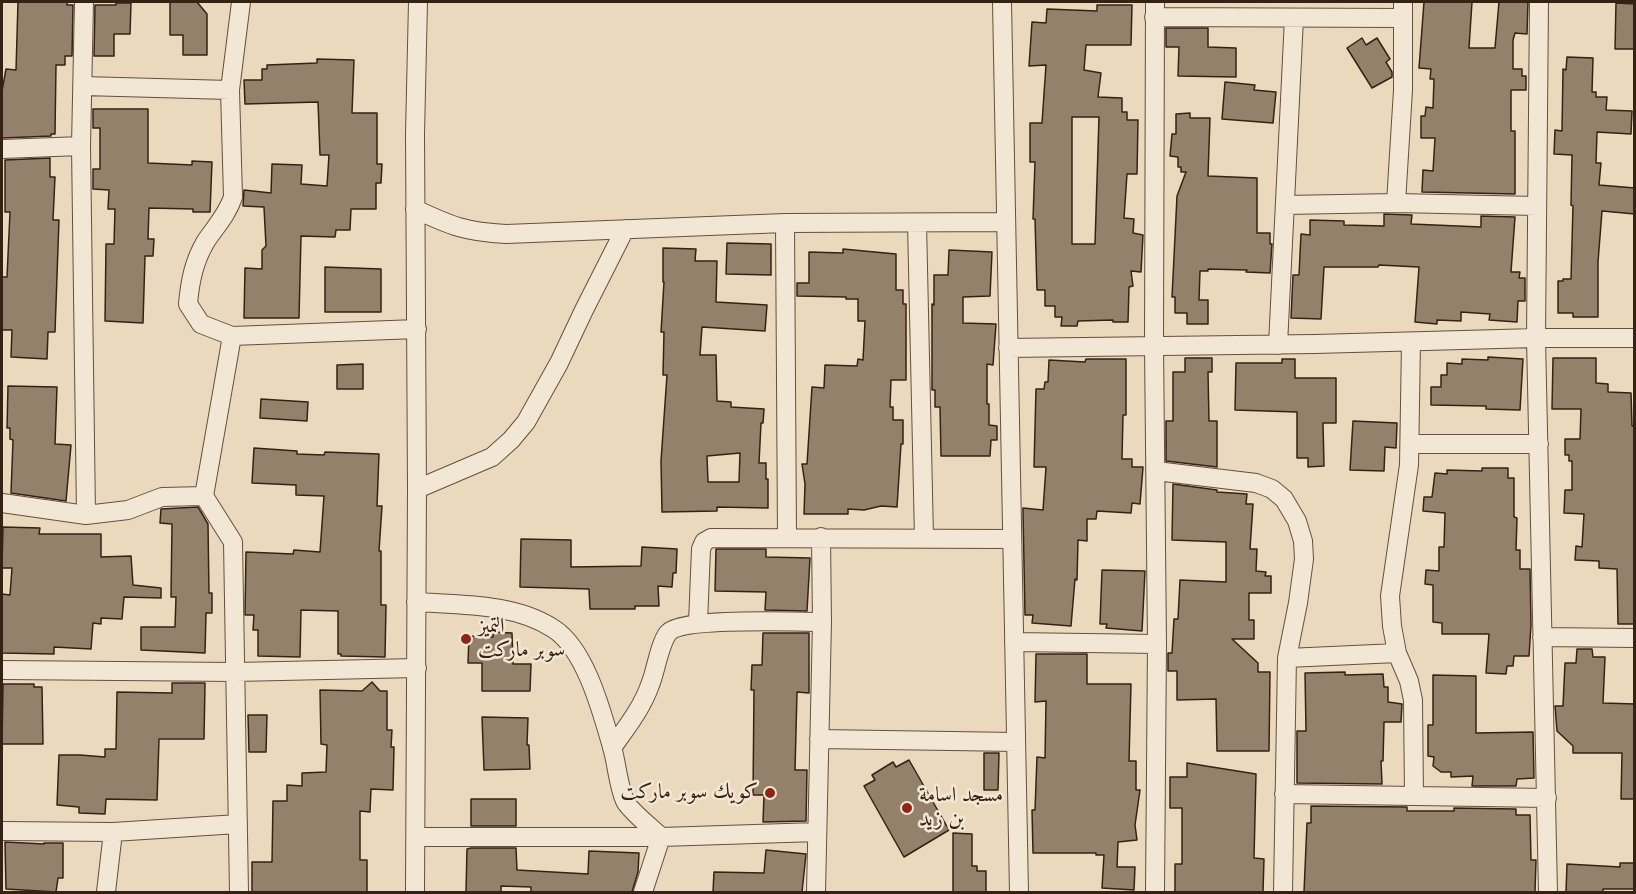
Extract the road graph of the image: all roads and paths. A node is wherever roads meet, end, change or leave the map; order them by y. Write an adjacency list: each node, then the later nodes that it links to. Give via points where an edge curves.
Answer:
1 (84, 2): 10 (street)
2 (241, 2): 11 (street)
3 (418, 2): 17 (street)
4 (1002, 2): 18 (street)
5 (1539, 2): 16 (street)
6 (1155, 9): 7 (street); 27 (street)
7 (1274, 10): 9 (street)
8 (1403, 10): 9 (street); 14 (street)
9 (1294, 18): 15 (street)
10 (83, 86): 11 (street); 12 (street)
11 (230, 90): 23 (street, via 233,197 229,210 196,261 188,304 201,324)
12 (81, 146): 13 (street); 36 (street)
13 (2, 149)
14 (1396, 203): 15 (street); 16 (street)
15 (1285, 205): 28 (street)
16 (1537, 206): 24 (street)
17 (415, 209): 21 (street, via 477,233); 22 (street)
18 (1006, 222): 20 (street); 29 (street)
19 (785, 223): 20 (street); 21 (street); 37 (street)
20 (917, 223): 39 (street)
21 (625, 229): 33 (street, via 526,422 492,457)
22 (417, 329): 23 (street); 33 (street)
23 (232, 336): 34 (street)
24 (1536, 338): 25 (street); 26 (street); 31 (street)
25 (1635, 338)
26 (1411, 342): 28 (street); 30 (street)
27 (1154, 345): 28 (street); 29 (street); 32 (street)
28 (1278, 345)
29 (1008, 348): 40 (street)
30 (1410, 444): 31 (street); 48 (street, via 1390,596)
31 (1539, 444): 44 (street)
32 (1156, 471): 47 (street); 49 (street, via 1256,483 1284,499 1297,522 1304,559)
33 (417, 489): 41 (street)
34 (204, 496): 36 (street, via 162,497 128,510); 52 (street, via 233,542)
35 (2, 503): 36 (street)
36 (86, 514)
37 (788, 537): 38 (street); 43 (street, via 711,538 704,542)
38 (821, 537): 39 (street); 42 (street)
39 (924, 538): 40 (street)
40 (1012, 539): 46 (street)
41 (416, 602): 50 (street); 55 (street, via 512,612 556,630 574,650 592,687)
42 (822, 622): 43 (street); 53 (street)
43 (698, 623): 55 (street, via 668,633 644,701)
44 (1542, 637): 45 (street); 58 (street)
45 (1635, 638)
46 (1014, 642): 47 (street); 54 (street)
47 (1157, 644): 71 (street)
48 (1397, 653): 49 (street); 57 (street, via 1413,700)
49 (1287, 658): 56 (street)
50 (417, 668): 52 (street); 63 (street)
51 (2, 670): 52 (street)
52 (236, 672): 59 (street)
53 (819, 739): 54 (street); 62 (street)
54 (1016, 742): 70 (street)
55 (612, 748): 64 (street, via 625,802)
56 (1284, 794): 57 (street); 72 (street)
57 (1414, 795): 58 (street)
58 (1547, 798): 73 (street)
59 (238, 824): 61 (street); 66 (street)
60 (2, 831): 61 (street)
61 (113, 832): 65 (street)
62 (817, 832): 64 (street); 69 (street)
63 (416, 837): 64 (street); 67 (street)
64 (661, 837): 68 (street)
65 (106, 892)
66 (239, 892)
67 (415, 892)
68 (643, 892)
69 (816, 892)
70 (1019, 892)
71 (1155, 892)
72 (1283, 892)
73 (1548, 892)

